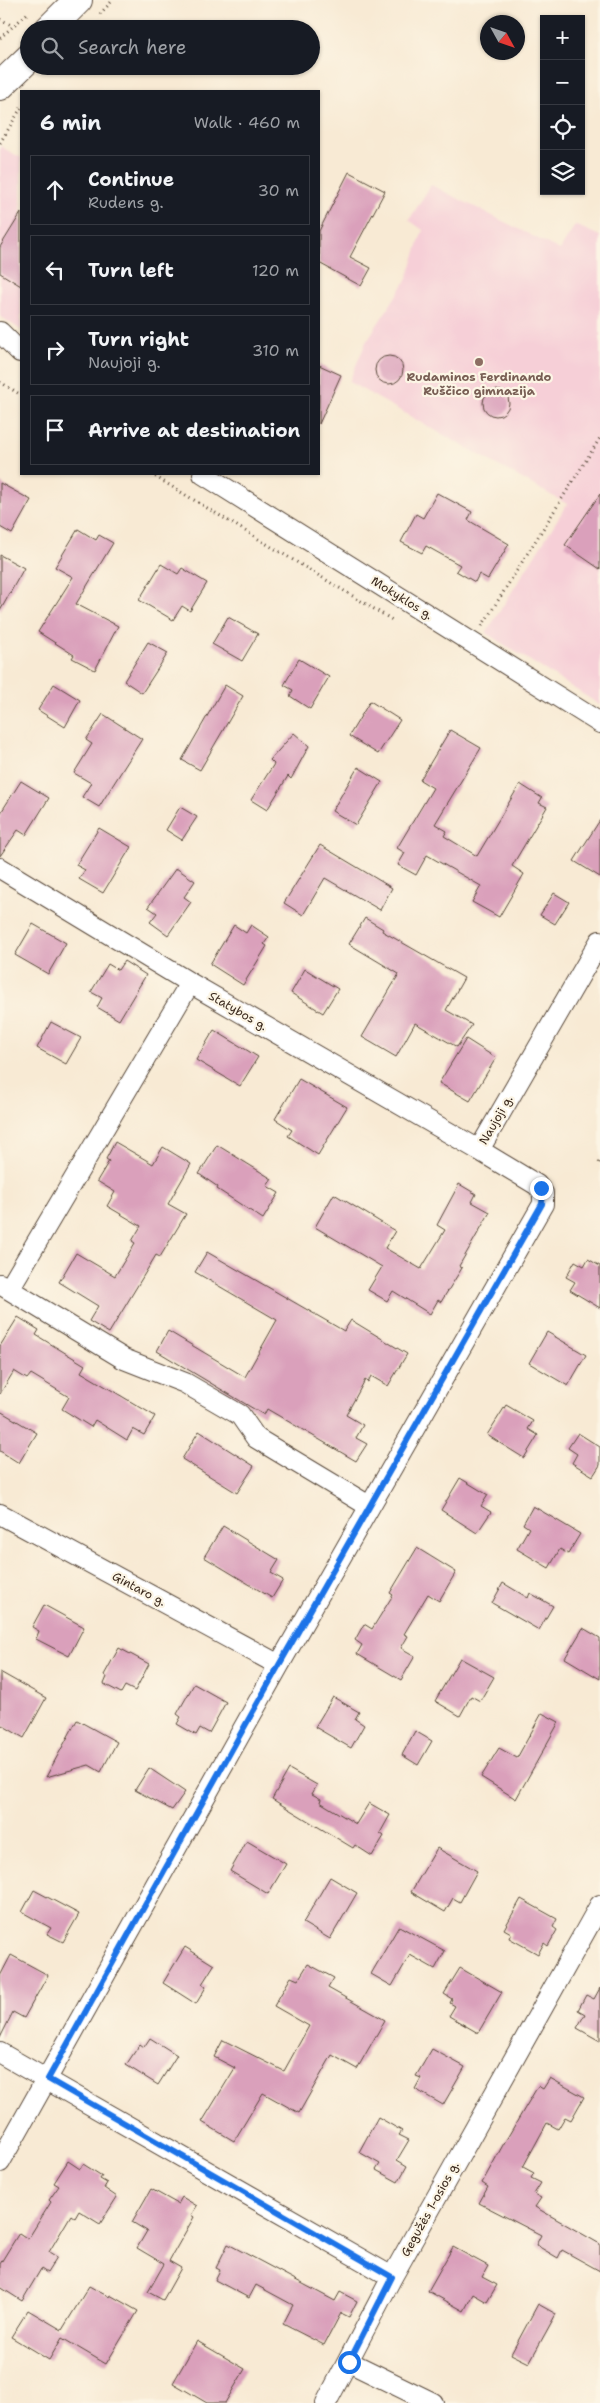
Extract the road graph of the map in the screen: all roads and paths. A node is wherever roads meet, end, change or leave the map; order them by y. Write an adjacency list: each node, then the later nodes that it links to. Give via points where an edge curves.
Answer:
1 (78, 0): 3 (main road)
2 (0, 19): 4 (path, via 14,26)
3 (58, 20)
4 (0, 38)
5 (20, 47): 6 (main road)
6 (0, 61)
7 (20, 67): 8 (main road)
8 (0, 86)
9 (20, 110): 10 (path)
10 (0, 143)
11 (0, 332): 13 (street)
12 (0, 344): 14 (street)
13 (20, 352)
14 (20, 353)
15 (0, 382): 16 (path)
16 (20, 394)
17 (600, 438): 21 (path)
18 (153, 475): 20 (path)
19 (205, 475): 21 (street, Mokyklos g.)
20 (396, 623)
21 (473, 642): 22 (street, Mokyklos g.)
22 (600, 723)
23 (0, 868): 25 (street, Statybos g.)
24 (600, 941): 26 (street, Naujoji g.)
25 (190, 984): 26 (street, Statybos g.); 27 (street)
26 (479, 1150): 28 (street, Naujoji g., via 541,1188 542,1204)
27 (5, 1286): 28 (street, via 124,1358 185,1382 240,1415 256,1438)
28 (369, 1506): 30 (street, Naujoji g.)
29 (0, 1514): 30 (street, Gintaro g.)
30 (279, 1665): 33 (street, Naujoji g.)
31 (600, 1905): 35 (street, Gegužės 1-osios g.)
32 (0, 2053): 33 (street)
33 (48, 2079): 34 (street, Naujoji g.); 35 (street)
34 (0, 2162)
35 (392, 2277): 36 (street, Gegužės 1-osios g.)
36 (349, 2362): 37 (street, Gegužės 1-osios g.); 38 (street)
37 (326, 2403)
38 (433, 2403)

